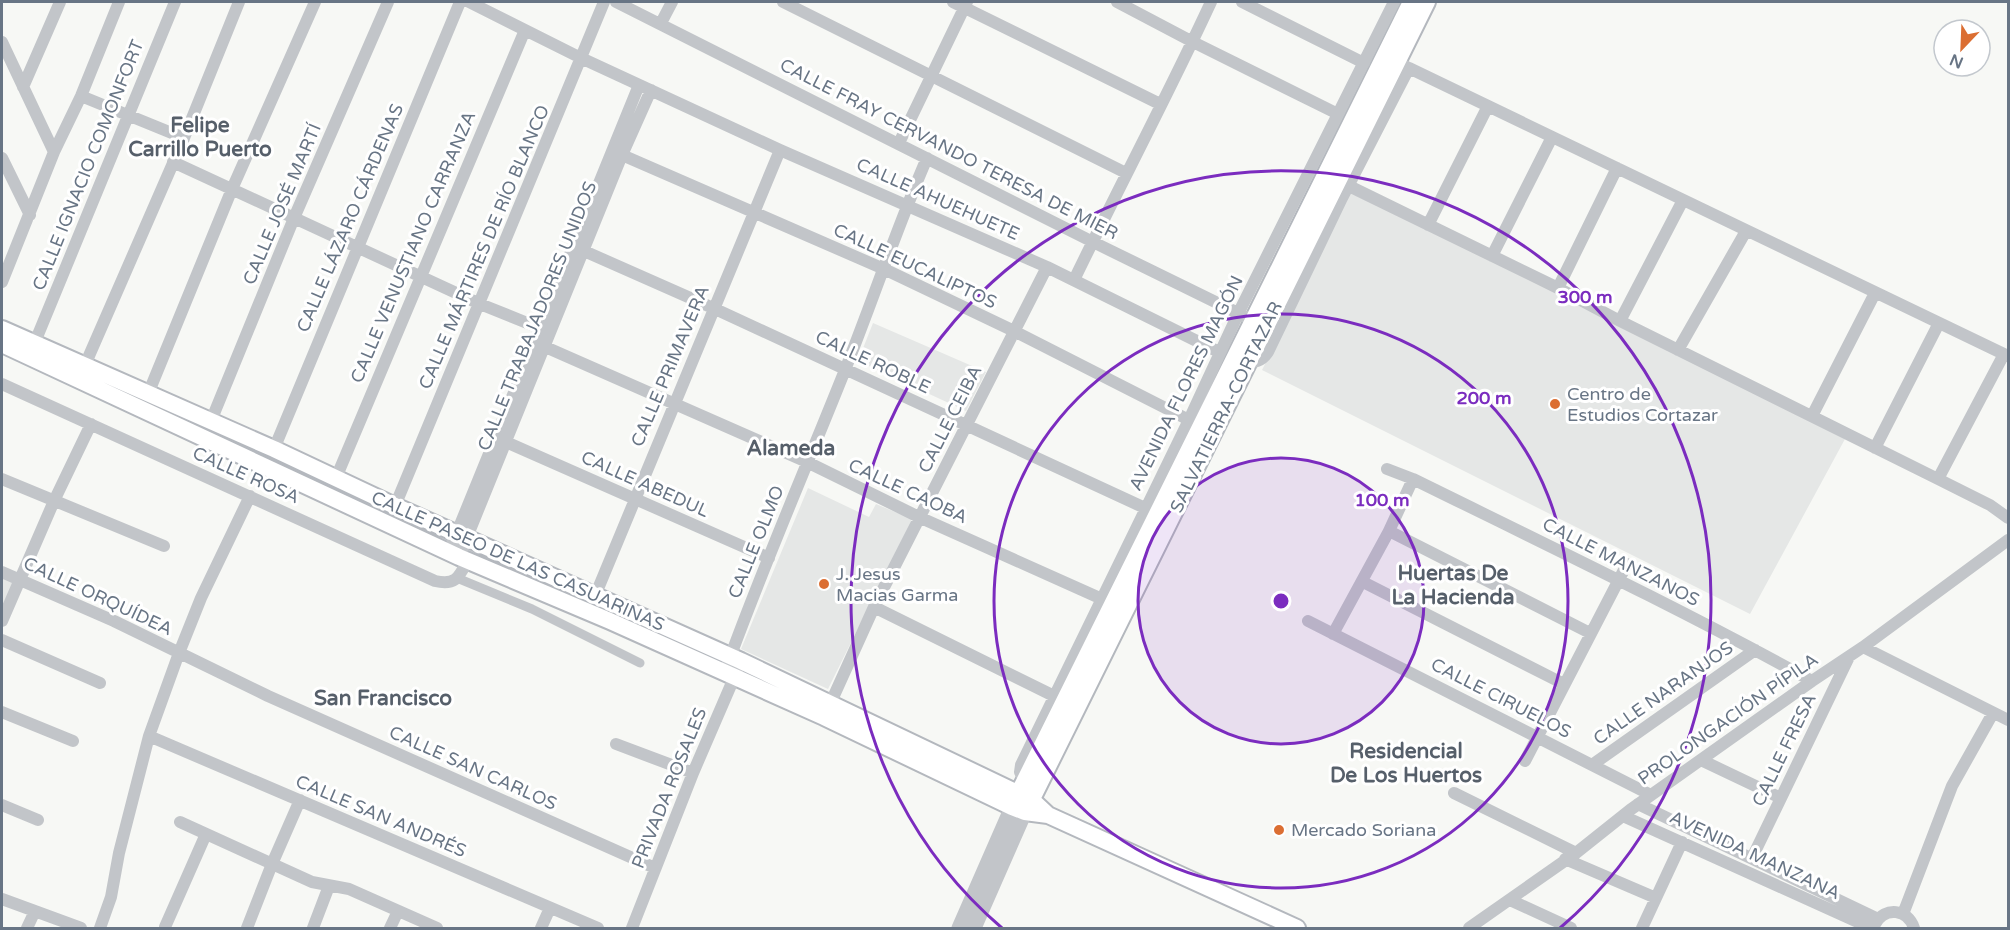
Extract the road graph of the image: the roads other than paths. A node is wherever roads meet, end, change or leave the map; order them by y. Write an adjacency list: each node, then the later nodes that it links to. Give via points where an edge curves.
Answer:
1 (60, 2): 28 (street)
2 (119, 2): 30 (street)
3 (175, 2): 33 (street, CALLE IGNACIO COMONFORT)
4 (239, 2): 36 (street)
5 (315, 2): 47 (street)
6 (388, 2): 53 (street, CALLE JOSÉ MARTÍ)
7 (460, 2): 57 (street, CALLE LÁZARO CÁRDENAS)
8 (469, 2): 21 (street, CALLE AHUEHUETE)
9 (604, 2): 24 (street, CALLE MÁRTIRES DE RÍO BLANCO)
10 (616, 2): 20 (street, CALLE FRAY CERVANDO TERESA DE MIER)
11 (672, 2): 20 (street)
12 (783, 2): 27 (street)
13 (1117, 2): 23 (street)
14 (1211, 2): 23 (street)
15 (1242, 2): 25 (street)
16 (1394, 2): 25 (street, AVENIDA FLORES MAGÓN)
17 (1411, 2): 69 (main road, SALVATIERRA-CORTAZAR)
18 (1427, 2): 26 (main road, SALVATIERRA-CORTAZAR)
19 (961, 3): 27 (street); 31 (street)
20 (661, 23): 37 (street, CALLE FRAY CERVANDO TERESA DE MIER)
21 (525, 30): 24 (street, CALLE AHUEHUETE); 62 (street, CALLE VENUSTIANO CARRANZA)
22 (2, 42): 28 (street)
23 (1192, 42): 31 (street); 34 (street)
24 (582, 58): 29 (street, CALLE AHUEHUETE); 67 (street, CALLE MÁRTIRES DE RÍO BLANCO)
25 (1364, 63): 34 (street, AVENIDA FLORES MAGÓN)
26 (1403, 65): 32 (street); 46 (street); 48 (main road, SALVATIERRA-CORTAZAR)
27 (930, 75): 37 (street); 45 (street)
28 (23, 87): 39 (street)
29 (645, 88): 38 (street, CALLE AHUEHUETE); 40 (street, CALLE TRABAJADORES UNIDOS); 73 (street, CALLE TRABAJADORES UNIDOS)
30 (81, 96): 33 (street); 39 (street)
31 (1160, 104): 45 (street)
32 (1488, 106): 35 (street); 54 (street)
33 (127, 114): 36 (street); 75 (street, CALLE IGNACIO COMONFORT)
34 (1338, 114): 69 (street, AVENIDA FLORES MAGÓN)
35 (1552, 137): 44 (street); 59 (street)
36 (184, 138): 43 (street)
37 (899, 143): 42 (street, CALLE FRAY CERVANDO TERESA DE MIER)
38 (780, 150): 50 (street, CALLE AHUEHUETE); 51 (street, CALLE PRIMAVERA)
39 (54, 152): 52 (street)
40 (622, 155): 51 (street, CALLE EUCALIPTOS); 58 (street, CALLE TRABAJADORES UNIDOS)
41 (2, 158): 52 (street)
42 (927, 158): 50 (street, CALLE OLMO); 56 (street, CALLE FRAY CERVANDO TERESA DE MIER)
43 (173, 162): 47 (street); 81 (street)
44 (1617, 168): 49 (street); 65 (street)
45 (1126, 173): 56 (street)
46 (1349, 186): 48 (street); 54 (street)
47 (232, 189): 53 (street); 84 (street)
48 (1337, 196): 69 (main road, SALVATIERRA-CORTAZAR); 78 (street, via 1268,352 1261,360)
49 (1683, 200): 55 (street); 70 (street)
50 (907, 205): 60 (street, CALLE AHUEHUETE); 61 (street, CALLE OLMO)
51 (753, 212): 61 (street, CALLE EUCALIPTOS); 68 (street, CALLE PRIMAVERA)
52 (30, 215): 64 (street)
53 (294, 218): 57 (street); 88 (street, CALLE JOSÉ MARTÍ)
54 (1428, 225): 59 (street)
55 (1746, 231): 66 (street); 79 (street)
56 (1093, 242): 63 (street); 69 (street, CALLE FRAY CERVANDO TERESA DE MIER)
57 (357, 248): 62 (street); 93 (street, CALLE LÁZARO CÁRDENAS)
58 (584, 251): 68 (street, CALLE ROBLE); 73 (street, CALLE TRABAJADORES UNIDOS)
59 (1492, 256): 65 (street)
60 (1047, 267): 63 (street, CALLE AHUEHUETE); 74 (street, CALLE CEIBA)
61 (884, 269): 74 (street, CALLE EUCALIPTOS); 82 (street, CALLE OLMO)
62 (420, 276): 67 (street); 96 (street, CALLE VENUSTIANO CARRANZA)
63 (1074, 280): 78 (street, CALLE AHUEHUETE)
64 (2, 282)
65 (1558, 288): 70 (street)
66 (1875, 293): 71 (street); 86 (street)
67 (480, 304): 73 (street); 103 (street, CALLE MÁRTIRES DE RÍO BLANCO)
68 (713, 308): 82 (street, CALLE ROBLE); 85 (street, CALLE PRIMAVERA)
69 (1252, 320): 78 (main road, SALVATIERRA-CORTAZAR); 78 (street, AVENIDA FLORES MAGÓN)
70 (1620, 321): 79 (street)
71 (1938, 323): 80 (street); 92 (street)
72 (2, 329): 75 (main road, CALLE PASEO DE LAS CASUARINAS)
73 (545, 331): 77 (street, CALLE TRABAJADORES UNIDOS)
74 (1014, 332): 87 (street, CALLE EUCALIPTOS); 90 (street, CALLE CEIBA)
75 (34, 342): 81 (main road, CALLE PASEO DE LAS CASUARINAS)
76 (2, 344): 113 (main road, CALLE PASEO DE LAS CASUARINAS)
77 (539, 344): 85 (street, CALLE CAOBA); 91 (street, CALLE TRABAJADORES UNIDOS); 108 (street, CALLE TRABAJADORES UNIDOS)
78 (1238, 349): 87 (street, AVENIDA FLORES MAGÓN); 151 (main road, SALVATIERRA-CORTAZAR)
79 (1678, 350): 86 (street)
80 (2006, 355): 99 (street)
81 (85, 364): 84 (main road, CALLE PASEO DE LAS CASUARINAS)
82 (845, 369): 90 (street, CALLE ROBLE); 94 (street, CALLE OLMO)
83 (2, 384): 89 (street, CALLE ROSA)
84 (148, 394): 88 (main road, CALLE PASEO DE LAS CASUARINAS)
85 (674, 404): 94 (street, CALLE CAOBA); 101 (street, CALLE PRIMAVERA)
86 (1812, 416): 92 (street)
87 (1189, 420): 104 (street, AVENIDA FLORES MAGÓN)
88 (211, 421): 93 (main road, CALLE PASEO DE LAS CASUARINAS)
89 (91, 424): 100 (street, CALLE ROSA); 102 (street)
90 (968, 425): 104 (street, CALLE ROBLE); 105 (street, CALLE CEIBA)
91 (506, 442): 101 (street, CALLE ABEDUL); 108 (street, CALLE TRABAJADORES UNIDOS)
92 (1875, 448): 99 (street)
93 (274, 449): 96 (main road, CALLE PASEO DE LAS CASUARINAS)
94 (807, 462): 105 (street, CALLE CAOBA); 111 (street, CALLE OLMO)
95 (1388, 469): 98 (street, CALLE MANZANOS)
96 (336, 478): 103 (main road, CALLE PASEO DE LAS CASUARINAS)
97 (2, 479): 102 (street)
98 (1413, 479): 107 (street); 116 (street, CALLE MANZANOS)
99 (1938, 479): 106 (street)
100 (250, 496): 113 (street, CALLE ROSA, via 435,581 448,583); 128 (street)
101 (634, 499): 111 (street, CALLE ABEDUL); 118 (street, CALLE PRIMAVERA)
102 (54, 501): 110 (street); 115 (street)
103 (395, 506): 108 (main road, CALLE PASEO DE LAS CASUARINAS)
104 (1145, 508): 119 (street, AVENIDA FLORES MAGÓN)
105 (921, 518): 119 (street, CALLE CAOBA); 120 (street, CALLE CEIBA)
106 (2008, 518)
107 (1389, 531): 117 (street); 123 (street)
108 (462, 536): 113 (street, CALLE TRABAJADORES UNIDOS); 118 (main road, CALLE PASEO DE LAS CASUARINAS)
109 (2008, 540): 126 (street, PROLONGACIÓN PÍPILA)
110 (164, 546)
111 (769, 558): 131 (street, CALLE OLMO)
112 (1627, 564): 116 (street)
113 (459, 565): 130 (street, via 532,609); 131 (main road, CALLE PASEO DE LAS CASUARINAS)
114 (2, 572): 115 (street, CALLE ORQUÍDEA)
115 (21, 580): 121 (street); 128 (street, CALLE ORQUÍDEA)
116 (1620, 580): 123 (street); 127 (street, CALLE MANZANOS)
117 (1362, 582): 124 (street); 134 (street)
118 (595, 596): 131 (main road, CALLE PASEO DE LAS CASUARINAS)
119 (1102, 598): 135 (street, AVENIDA FLORES MAGÓN)
120 (874, 607): 135 (street); 136 (street, CALLE CEIBA)
121 (2, 621)
122 (1308, 621): 124 (street, CALLE CIRUELOS)
123 (1590, 633): 134 (street)
124 (1333, 634): 141 (street, CALLE CIRUELOS)
125 (2, 640): 133 (street)
126 (1863, 647): 129 (street, PROLONGACIÓN PÍPILA); 138 (street)
127 (1755, 650): 132 (street, CALLE MANZANOS); 146 (street, CALLE NARANJOS)
128 (179, 653): 140 (street); 163 (street, CALLE SAN CARLOS)
129 (1850, 657): 132 (street, PROLONGACIÓN PÍPILA); 150 (street, CALLE FRESA)
130 (640, 663)
131 (733, 667): 136 (main road, CALLE PASEO DE LAS CASUARINAS); 147 (street, PRIVADA ROSALES)
132 (1812, 681): 144 (street, PROLONGACIÓN PÍPILA)
133 (100, 683)
134 (1564, 684): 141 (street)
135 (1054, 696): 151 (street, AVENIDA FLORES MAGÓN, via 1021,765)
136 (827, 710): 151 (main road, CALLE PASEO DE LAS CASUARINAS)
137 (2, 712): 142 (street)
138 (1993, 713): 139 (street); 171 (street, via 1952,786)
139 (2008, 720)
140 (150, 736): 152 (street, CALLE SAN ANDRÉS); 176 (street)
141 (1537, 737): 145 (street); 146 (street, CALLE CIRUELOS)
142 (73, 741)
143 (616, 744): 147 (street)
144 (1701, 760): 149 (street, PROLONGACIÓN PÍPILA); 150 (street)
145 (1525, 762)
146 (1592, 765): 149 (street, CALLE CIRUELOS)
147 (693, 773): 163 (street, PRIVADA ROSALES)
148 (1454, 793): 160 (street)
149 (1651, 795): 153 (street, PROLONGACIÓN PÍPILA)
150 (1781, 798): 161 (street, CALLE FRESA)
151 (1023, 799): 184 (street); 185 (street); 186 (main road)
152 (300, 800): 162 (street); 168 (street, CALLE SAN ANDRÉS)
153 (1638, 804): 155 (street, PROLONGACIÓN PÍPILA); 161 (street, AVENIDA MANZANA)
154 (2, 805): 156 (street)
155 (1623, 816): 159 (street, AVENIDA MANZANA); 160 (street, PROLONGACIÓN PÍPILA)
156 (38, 820)
157 (180, 822): 158 (street)
158 (206, 834): 162 (street); 173 (street)
159 (1682, 842): 165 (street); 172 (street, AVENIDA MANZANA)
160 (1570, 856): 165 (street); 167 (street, PROLONGACIÓN PÍPILA)
161 (1752, 858): 172 (street, AVENIDA MANZANA)
162 (272, 864): 164 (street); 177 (street)
163 (655, 868): 183 (street, PRIVADA ROSALES)
164 (329, 886): 170 (street, via 349,889); 178 (street)
165 (1656, 898): 189 (street)
166 (2, 899): 169 (street)
167 (1510, 900): 187 (street, PROLONGACIÓN PÍPILA); 188 (street)
168 (550, 908): 181 (street); 182 (street, CALLE SAN ANDRÉS)
169 (35, 911): 174 (street); 175 (street)
170 (398, 911): 179 (street); 180 (street)
171 (1903, 914): 172 (street, via 1889,912); 190 (street)
172 (1874, 926)
173 (165, 927)
174 (27, 928)
175 (81, 928)
176 (100, 928)
177 (247, 928)
178 (313, 928)
179 (390, 928)
180 (437, 928)
181 (541, 928)
182 (598, 928)
183 (632, 928)
184 (959, 928)
185 (974, 928)
186 (1297, 928)
187 (1468, 928)
188 (1571, 928)
189 (1642, 928)
190 (1914, 928)

